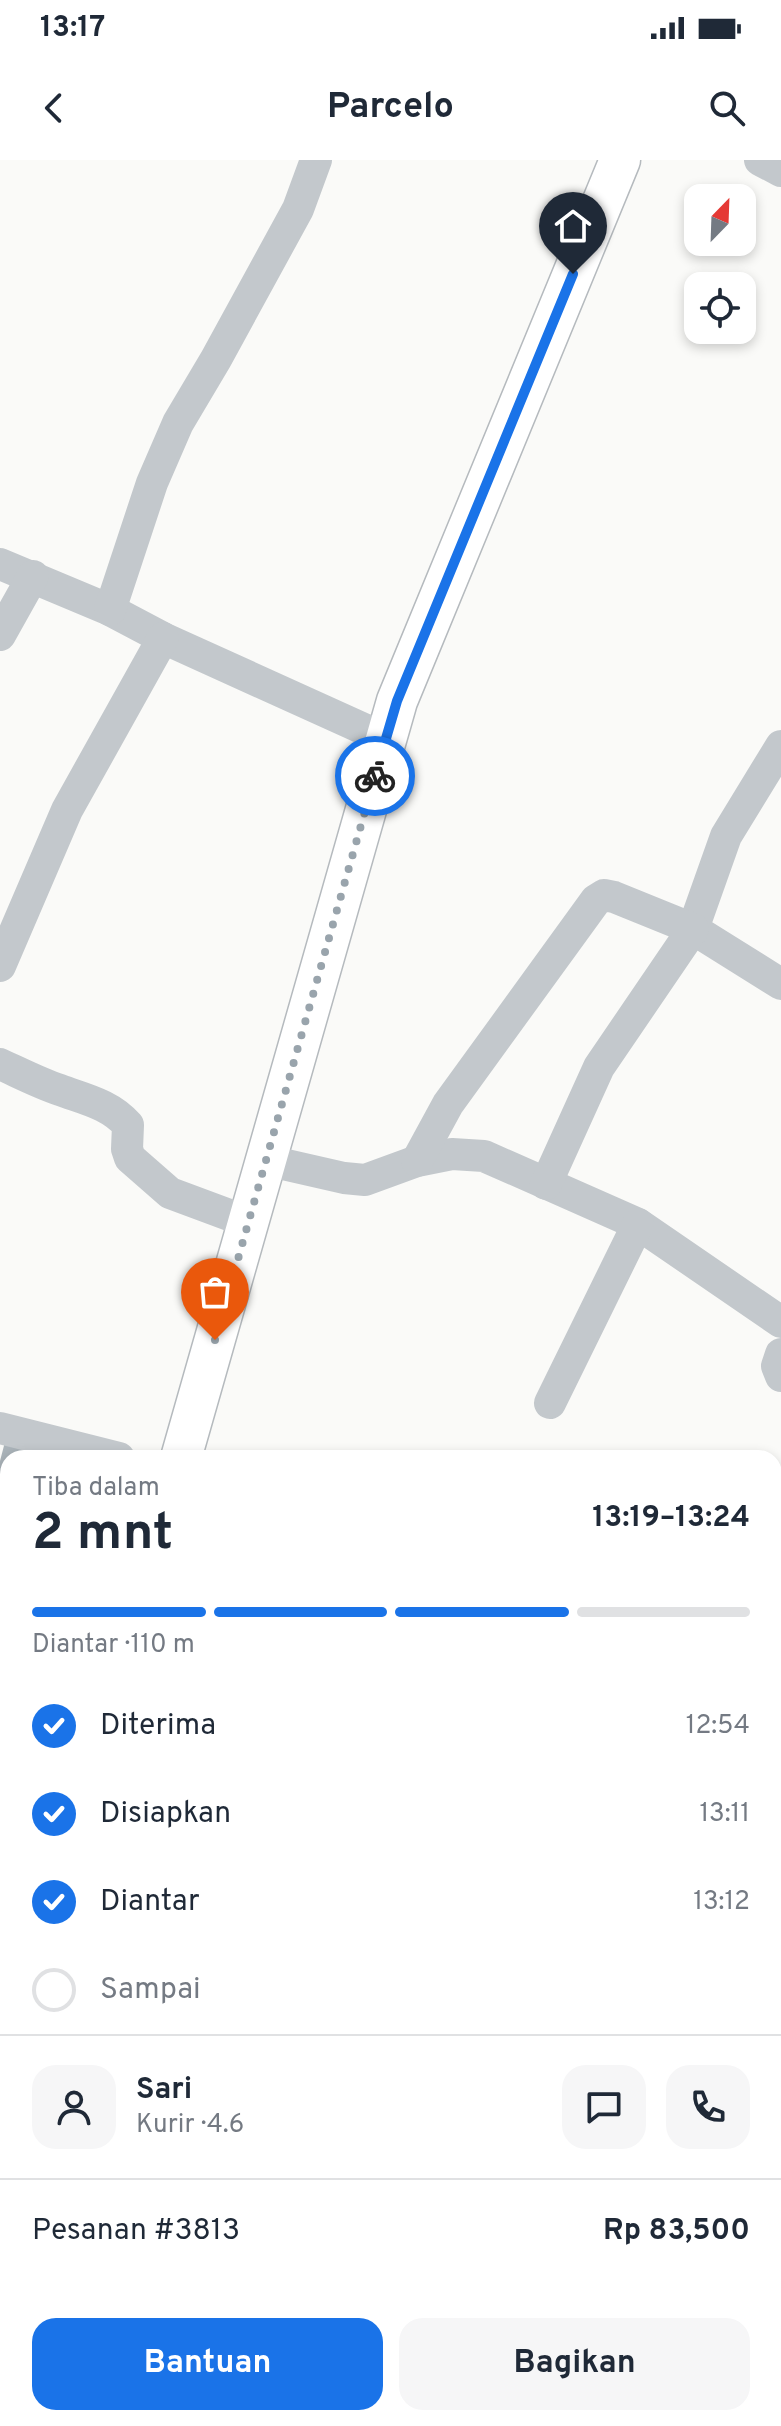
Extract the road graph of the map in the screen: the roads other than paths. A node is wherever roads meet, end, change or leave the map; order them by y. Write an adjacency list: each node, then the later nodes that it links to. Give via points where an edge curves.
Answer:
1 (316, 160): 7 (street, via 298,209 178,423)
2 (620, 160): 10 (main road, via 397,701)
3 (760, 160): 4 (street)
4 (781, 171)
5 (0, 564): 6 (street)
6 (33, 576): 7 (street); 8 (street)
7 (110, 610): 9 (street)
8 (0, 635)
9 (163, 638): 10 (street); 13 (street, via 67,810)
10 (386, 739): 16 (main road)
11 (781, 746): 12 (street, via 726,836)
12 (693, 929): 14 (street); 17 (street, via 600,896 448,1104); 18 (street, via 599,1067)
13 (0, 966)
14 (781, 984)
15 (0, 1064): 19 (street, via 120,1116 128,1125 130,1158 170,1193)
16 (265, 1160): 17 (street, via 365,1180); 19 (main road)
17 (417, 1161): 18 (street, via 452,1154 484,1156)
18 (546, 1184): 20 (street)
19 (248, 1222): 27 (main road)
20 (638, 1224): 21 (street); 24 (street)
21 (781, 1322)
22 (781, 1354): 23 (street)
23 (781, 1376)
24 (550, 1403)
25 (0, 1428): 26 (street)
26 (87, 1450)
27 (183, 1450)

